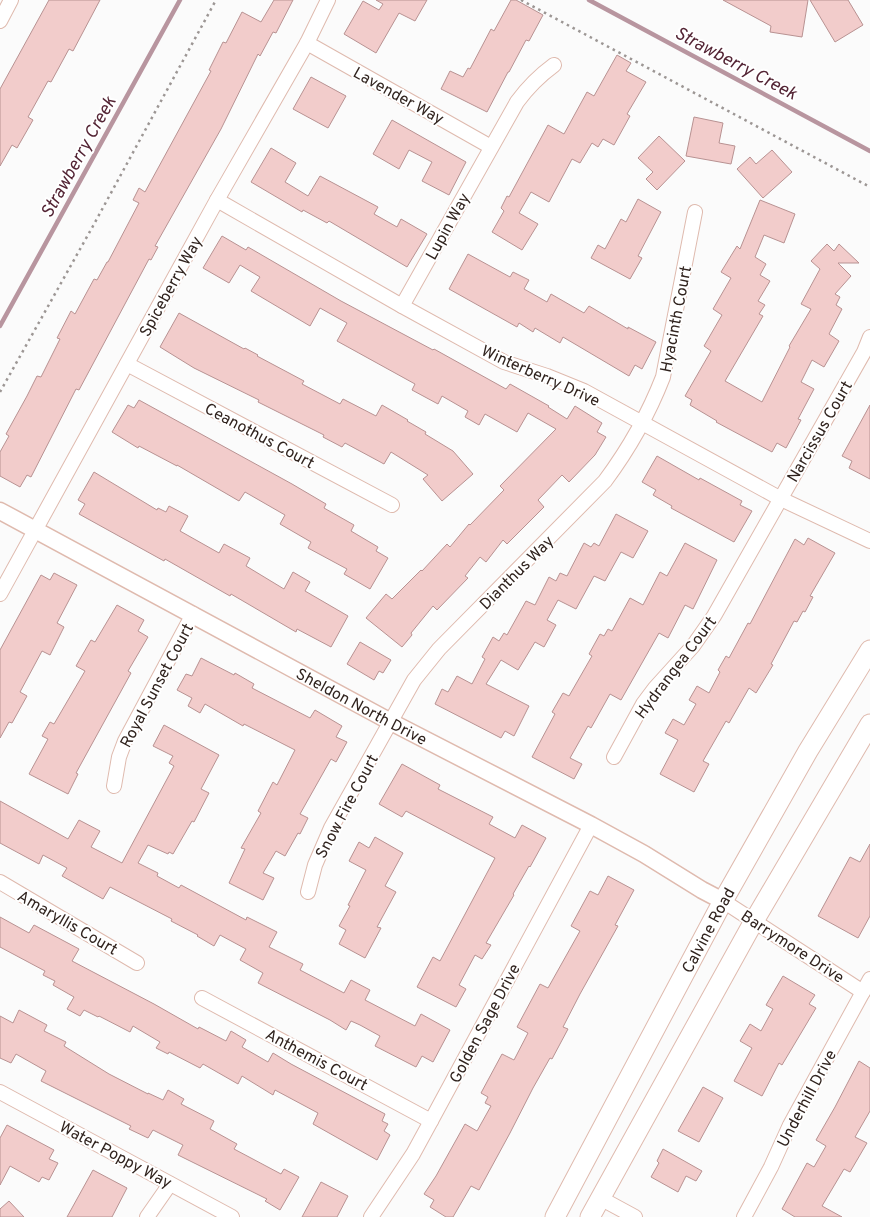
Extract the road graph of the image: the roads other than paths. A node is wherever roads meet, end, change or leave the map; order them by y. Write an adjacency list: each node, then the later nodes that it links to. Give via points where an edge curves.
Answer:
1 (11, 0): 3 (street)
2 (328, 0): 4 (street, Spiceberry Way)
3 (0, 21)
4 (307, 43): 6 (street, Lavender Way); 7 (street, Spiceberry Way)
5 (554, 65): 6 (street, Lupin Way, via 527,88)
6 (492, 147): 9 (street, Lupin Way)
7 (217, 200): 9 (street, Winterberry Drive); 11 (street, Spiceberry Way)
8 (695, 212): 12 (street, Hyacinth Court, via 664,377)
9 (402, 306): 12 (street, Winterberry Drive, via 504,362 584,391)
10 (870, 337): 13 (street, Narcissus Court)
11 (127, 364): 14 (street, Ceanothus Court); 16 (street, Spiceberry Way)
12 (642, 422): 13 (street, Winterberry Drive); 21 (street, Dianthus Way, via 616,466 592,495 439,649 414,680)
13 (781, 499): 17 (street, Winterberry Drive); 23 (street, Hydrangea Court, via 705,631 643,704)
14 (392, 506)
15 (0, 511): 16 (street, Sheldon North Drive)
16 (34, 530): 18 (street, Spiceberry Way); 19 (street, Sheldon North Drive)
17 (870, 541)
18 (0, 594)
19 (193, 614): 21 (street, Sheldon North Drive); 24 (street, Royal Sunset Court, via 125,741)
20 (870, 650): 28 (main road, Calvine Road)
21 (391, 722): 25 (street, Sheldon North Drive); 27 (street, Snow Fire Court, via 331,828 315,864)
22 (870, 724): 29 (main road)
23 (614, 758)
24 (114, 786)
25 (591, 825): 28 (street, Sheldon North Drive); 35 (street, Golden Sage Drive)
26 (0, 882): 30 (street, Amaryllis Court)
27 (308, 892)
28 (723, 901): 29 (street, Barrymore Drive); 41 (main road, Calvine Road)
29 (754, 921): 32 (street, Barrymore Drive); 37 (main road)
30 (137, 962)
31 (870, 979): 32 (street, Underhill Drive)
32 (863, 992): 44 (street, Underhill Drive)
33 (202, 998): 35 (street, Anthemis Court)
34 (0, 1092): 36 (street, Water Poppy Way)
35 (431, 1121): 40 (street, Golden Sage Drive)
36 (170, 1184): 38 (street); 39 (street, Water Poppy Way)
37 (600, 1198): 42 (main road); 43 (street)
38 (147, 1217)
39 (232, 1217)
40 (371, 1217)
41 (555, 1217)
42 (590, 1217)
43 (635, 1217)
44 (744, 1217)

